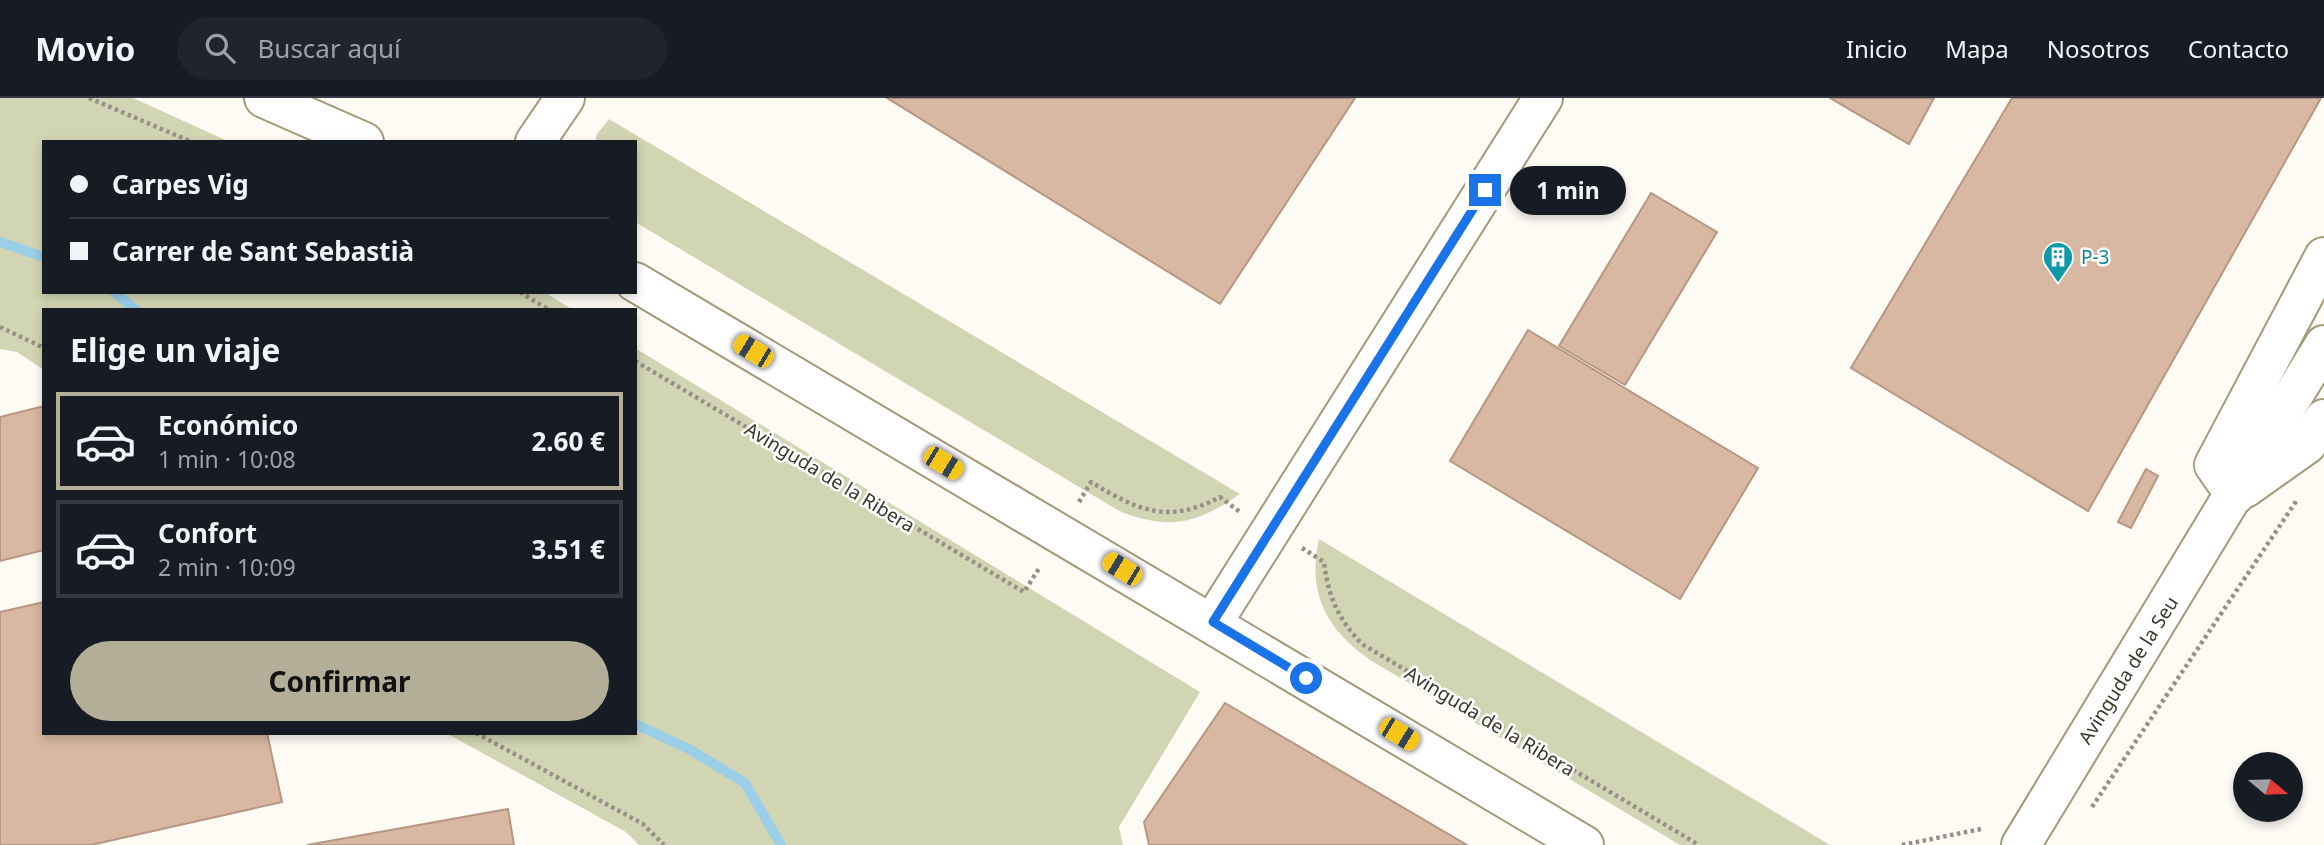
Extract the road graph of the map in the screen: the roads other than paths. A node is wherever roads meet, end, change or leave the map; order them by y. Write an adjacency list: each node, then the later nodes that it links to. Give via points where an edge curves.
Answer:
1 (565, 98): 5 (street)
2 (1543, 98): 11 (street)
3 (287, 102): 4 (street)
4 (360, 140)
5 (536, 140)
6 (2324, 257): 10 (street, via 2214,465)
7 (637, 283): 11 (street)
8 (2324, 345): 10 (street, Avinguda de la Seu)
9 (2324, 419): 10 (street, Avinguda de la Seu, via 2307,444)
10 (2235, 495): 13 (street, Avinguda de la Seu)
11 (1213, 622): 12 (street)
12 (1584, 845)
13 (2021, 845)

